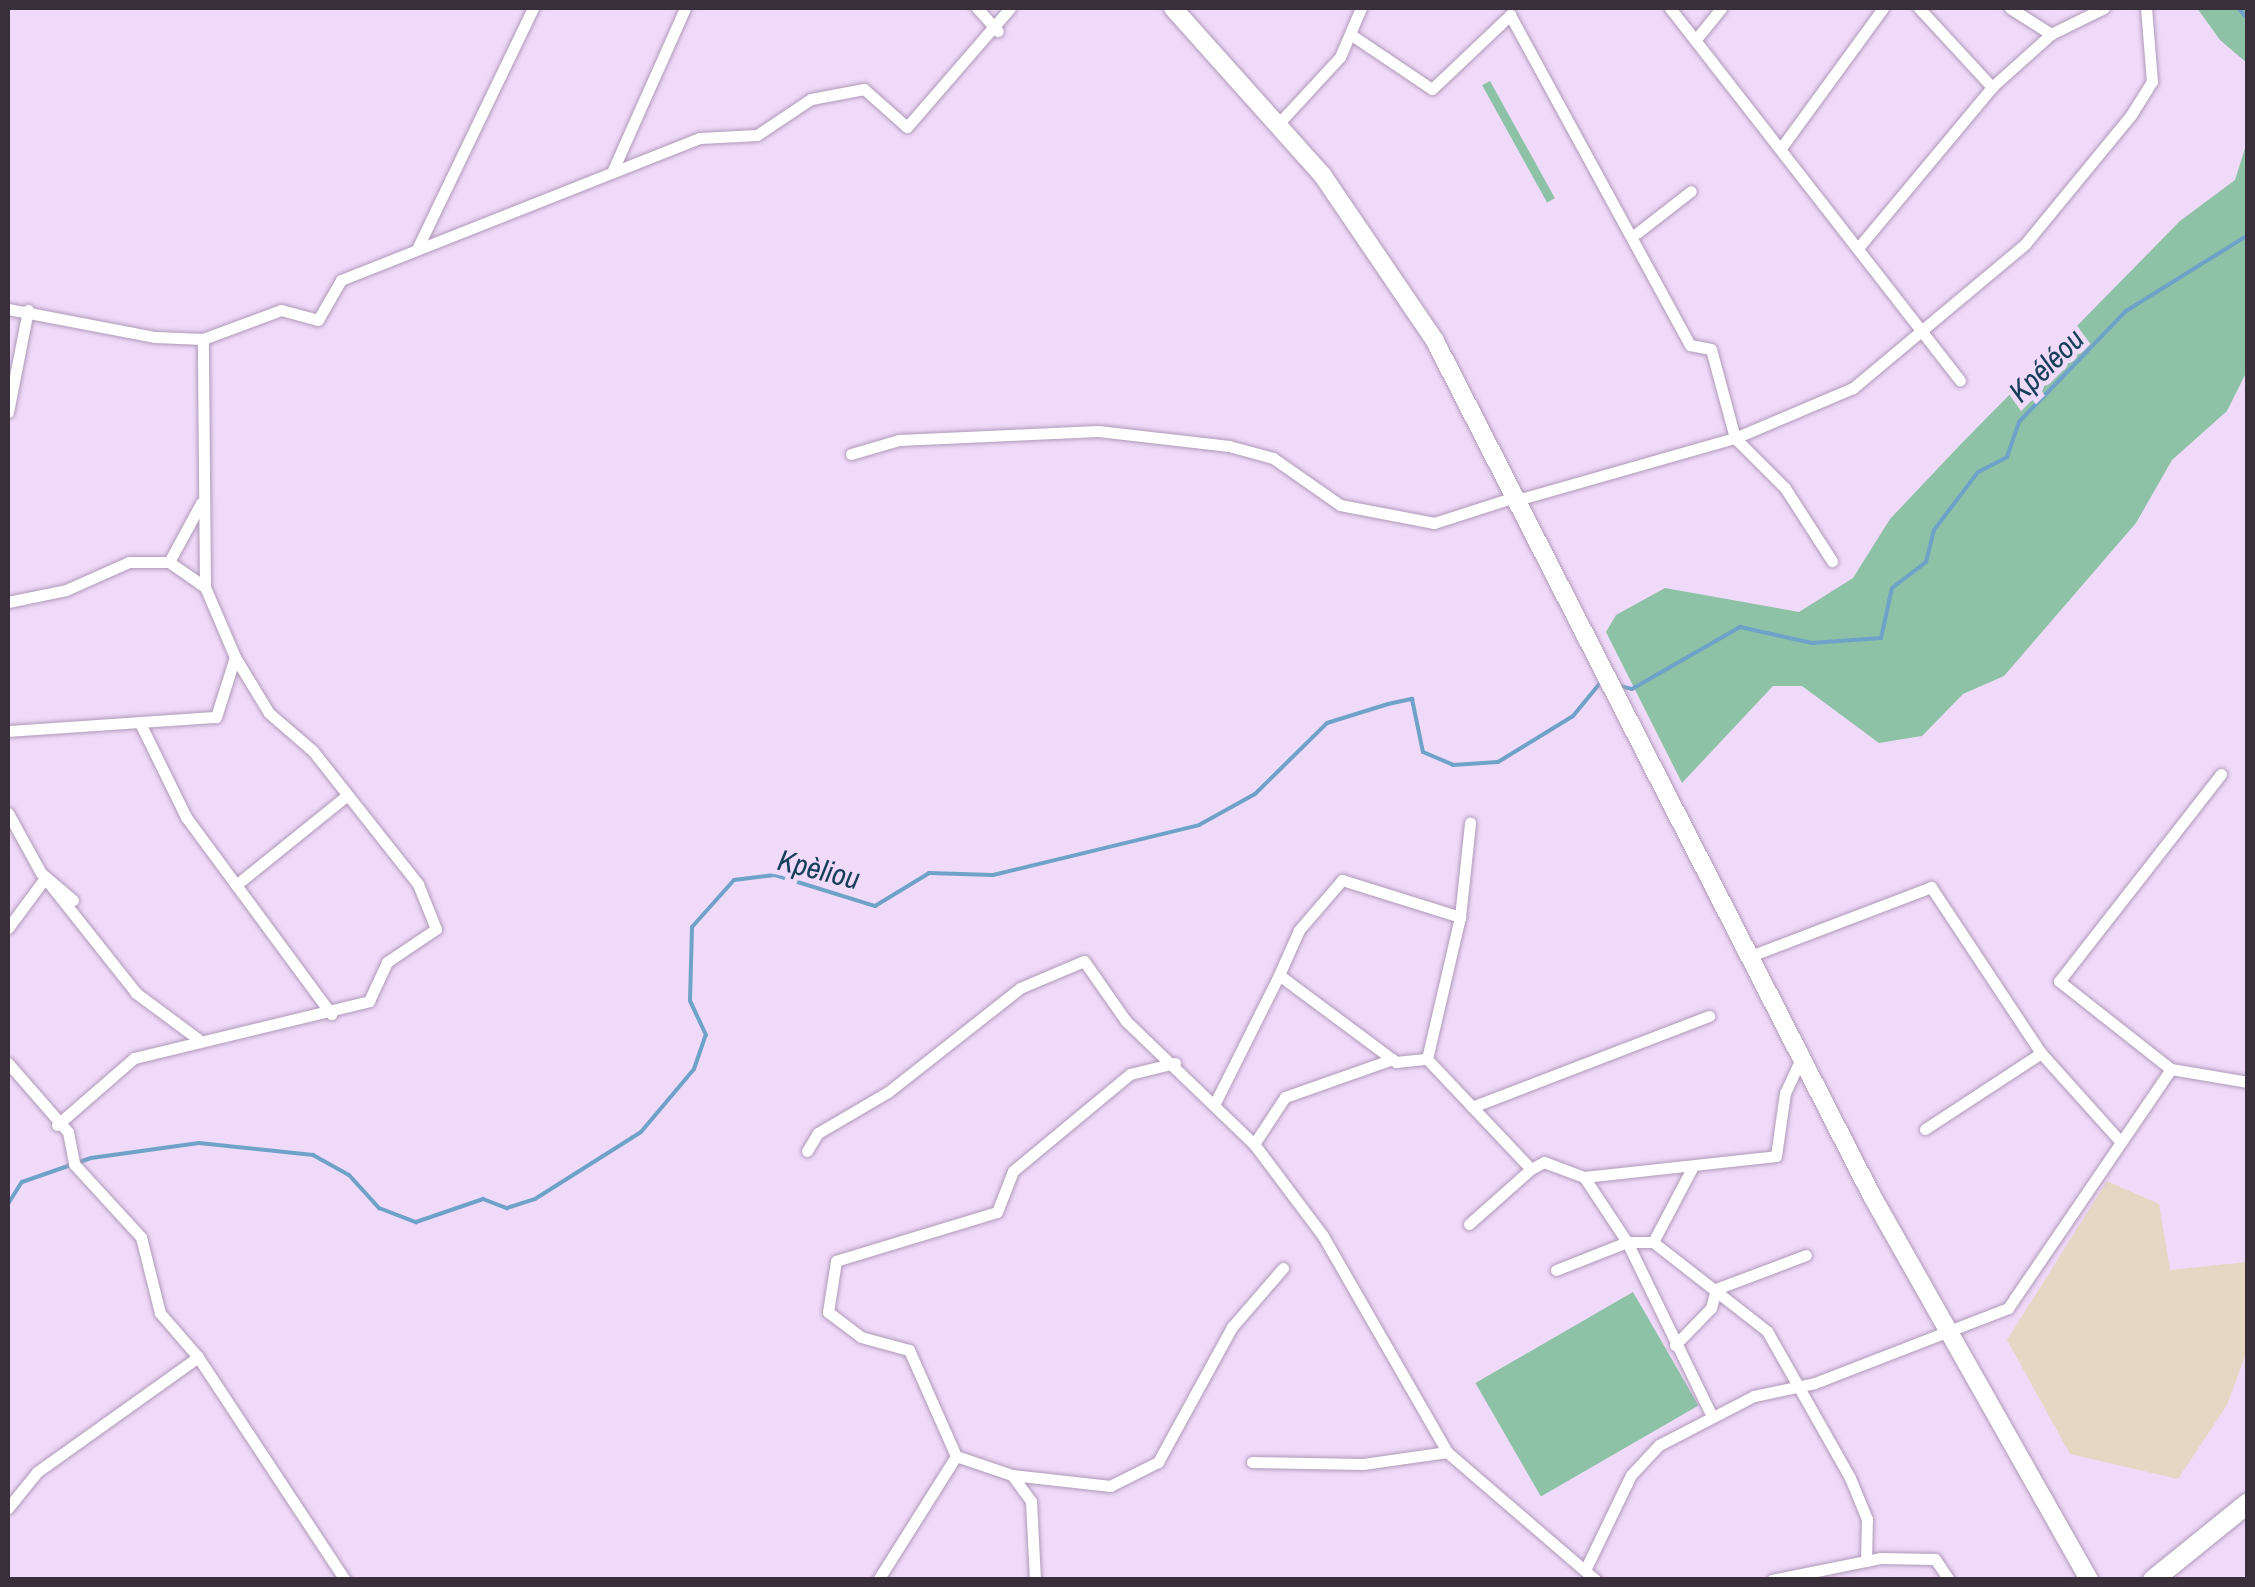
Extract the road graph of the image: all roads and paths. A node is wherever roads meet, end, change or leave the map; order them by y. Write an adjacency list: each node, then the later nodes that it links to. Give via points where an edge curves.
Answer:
1 (533, 8): 24 (street)
2 (685, 8): 21 (street)
3 (976, 8): 14 (street)
4 (1010, 8): 14 (street)
5 (1173, 8): 19 (main road)
6 (1361, 8): 16 (street)
7 (1670, 8): 17 (street)
8 (1720, 8): 17 (street)
9 (1883, 8): 20 (street)
10 (1918, 8): 18 (street)
11 (2010, 8): 15 (street)
12 (2104, 8): 15 (street)
13 (2146, 8): 28 (street, via 2152,82 2131,115 2025,244)
14 (998, 32): 21 (street, via 907,127 864,89 841,92 790,109 757,135 700,138)
15 (2051, 34): 18 (street)
16 (1353, 36): 19 (street); 23 (street, via 1432,88 1510,15)
17 (1697, 38): 20 (street)
18 (1992, 87): 25 (street)
19 (1279, 123): 34 (main road, via 1426,327)
20 (1781, 148): 25 (street)
21 (613, 170): 24 (street)
22 (1691, 192): 23 (street)
23 (1637, 233): 32 (street, via 1690,344 1711,349)
24 (418, 247): 29 (street, via 341,280 318,320 280,310)
25 (1858, 248): 28 (street)
26 (8, 308): 27 (street)
27 (28, 310): 29 (street); 31 (street)
28 (1918, 326): 30 (street); 32 (street, via 1853,388)
29 (203, 339): 35 (street)
30 (1960, 381)
31 (8, 412)
32 (1735, 438): 34 (street); 36 (street, via 1785,488)
33 (851, 454): 34 (street, via 899,440 1114,432 1272,458 1340,505 1434,523)
34 (1516, 498): 52 (main road)
35 (201, 502): 37 (street); 38 (street)
36 (1832, 561)
37 (169, 562): 38 (street); 39 (street, via 129,562 66,590)
38 (205, 588): 40 (street)
39 (8, 602)
40 (236, 657): 41 (street, via 216,717); 44 (street, via 269,713 313,750)
41 (140, 723): 42 (street); 48 (street, via 186,817)
42 (8, 731)
43 (2220, 774): 63 (street, via 2060,981)
44 (345, 796): 48 (street); 54 (street, via 418,884 436,930 387,962 369,1001)
45 (8, 813): 47 (street)
46 (1470, 823): 50 (street)
47 (46, 878): 49 (street); 51 (street); 56 (street, via 136,994)
48 (236, 885): 54 (street)
49 (73, 900)
50 (1460, 917): 53 (street, via 1342,880 1299,930); 60 (street)
51 (8, 928)
52 (1748, 957): 57 (street, via 1931,888); 58 (main road)
53 (1279, 975): 59 (street); 65 (street)
54 (331, 1014): 56 (street)
55 (1709, 1016): 66 (street)
56 (198, 1039): 67 (street, via 134,1058)
57 (2041, 1053): 68 (street); 69 (street)
58 (1801, 1058): 72 (street, via 1785,1092 1781,1152); 82 (main road)
59 (1393, 1059): 60 (street); 70 (street, via 1285,1097)
60 (1426, 1059): 66 (street)
61 (1175, 1063): 65 (street); 71 (street, via 1126,1021 1084,962 1020,988 888,1092 818,1133); 88 (street, via 1130,1074 1013,1171 997,1212 836,1261 828,1312 861,1337 909,1350)
62 (8, 1064): 67 (street)
63 (2171, 1069): 64 (street); 69 (street)
64 (2248, 1082)
65 (1215, 1103): 70 (street)
66 (1472, 1107): 73 (street)
67 (57, 1125): 84 (street, via 73,1139 74,1164 141,1237 160,1313)
68 (1925, 1129)
69 (2119, 1140): 82 (street, via 2008,1308)
70 (1254, 1144): 87 (street, via 1323,1236)
71 (808, 1150)
72 (1692, 1168): 74 (street); 77 (street)
73 (1531, 1169): 74 (street, via 1544,1162); 75 (street)
74 (1584, 1177): 76 (street)
75 (1470, 1224)
76 (1627, 1242): 77 (street); 80 (street); 83 (street)
77 (1653, 1242): 81 (street)
78 (1806, 1255): 81 (street)
79 (1283, 1268): 90 (street, via 1232,1327 1158,1462 1137,1480 1110,1486)
80 (1556, 1270)
81 (1716, 1289): 83 (street, via 1712,1308); 85 (street, via 1767,1332)
82 (1948, 1336): 85 (street); 101 (main road)
83 (1676, 1345): 86 (street)
84 (198, 1357): 92 (street, via 37,1472); 95 (street)
85 (1793, 1386): 86 (street); 93 (street, via 1850,1478 1867,1520)
86 (1712, 1416): 94 (street, via 1659,1445 1631,1476)
87 (1448, 1452): 89 (street, via 1363,1464); 94 (street)
88 (956, 1456): 90 (street); 96 (street)
89 (1252, 1462)
90 (1012, 1475): 97 (street, via 1031,1501)
91 (2248, 1503): 102 (highway)
92 (8, 1508)
93 (1866, 1561): 99 (street); 100 (street, via 1935,1559)
94 (1586, 1568): 98 (street)
95 (345, 1580)
96 (878, 1580)
97 (1034, 1580)
98 (1596, 1580)
99 (1772, 1580)
100 (1949, 1580)
101 (2089, 1580)
102 (2154, 1580)

